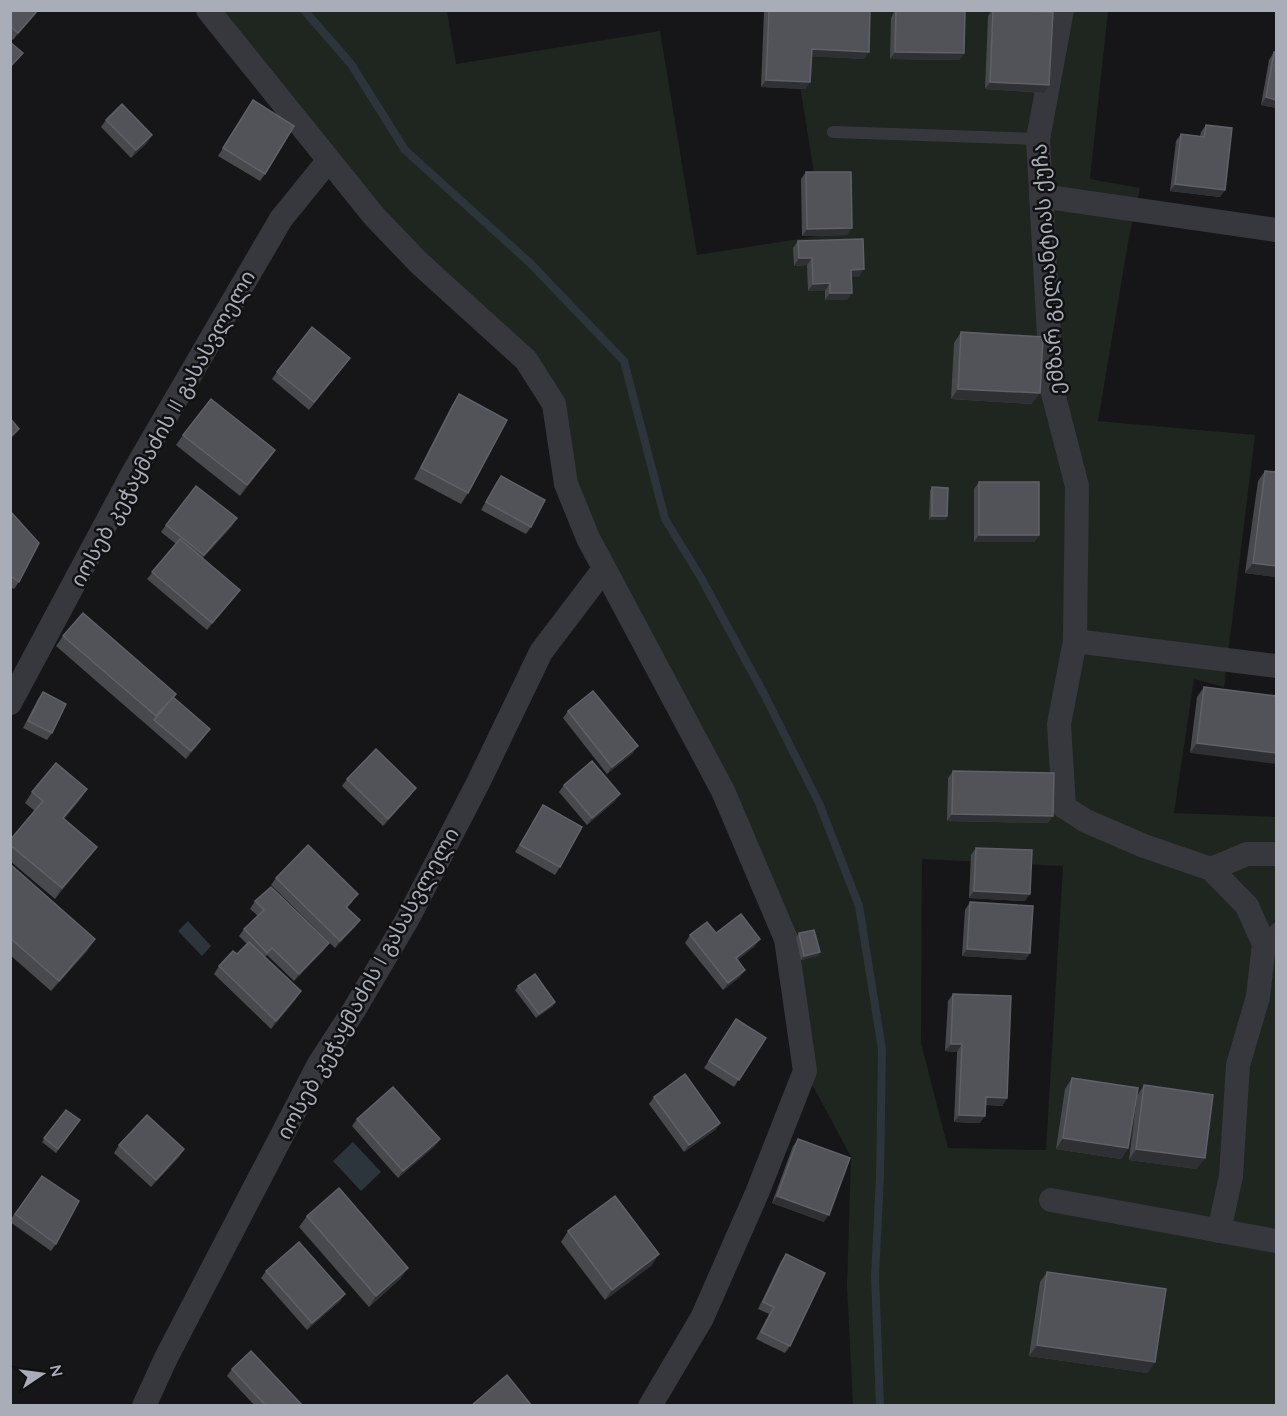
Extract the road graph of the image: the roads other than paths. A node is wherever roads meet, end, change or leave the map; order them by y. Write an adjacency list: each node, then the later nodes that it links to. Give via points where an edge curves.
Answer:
1 (208, 10): 5 (street)
2 (1062, 10): 4 (street, ემზარ გელანტიას ქუჩა)
3 (833, 132): 4 (lane)
4 (1038, 139): 6 (street, ემზარ გელანტიას ქუჩა)
5 (328, 161): 8 (street, via 418,262 526,360 554,404 566,484); 11 (street, იოსებ კეჭაყმაძის II გასასვლელი, via 281,219 133,473)
6 (1041, 196): 7 (street); 9 (street, ემზარ გელანტიას ქუჩა, via 1052,389 1077,486)
7 (1276, 230)
8 (604, 569): 18 (street, იოსებ კეჭაყმაძის I გასასვლელი, via 541,652 412,909 319,1064); 19 (street, via 723,790 786,939 805,1071 702,1318)
9 (1075, 641): 10 (street); 13 (street, ემზარ გელანტიას ქუჩა, via 1059,724 1064,807 1144,846)
10 (1276, 666)
11 (10, 703)
12 (1276, 854): 13 (street, via 1246,854)
13 (1211, 869): 14 (street, ემზარ გელანტიას ქუჩა)
14 (1270, 937): 16 (street, ემზარ გელანტიას ქუჩა, via 1238,1065 1231,1176)
15 (1051, 1200): 16 (street)
16 (1219, 1231): 17 (street)
17 (1276, 1241)
18 (144, 1406)
19 (650, 1406)

